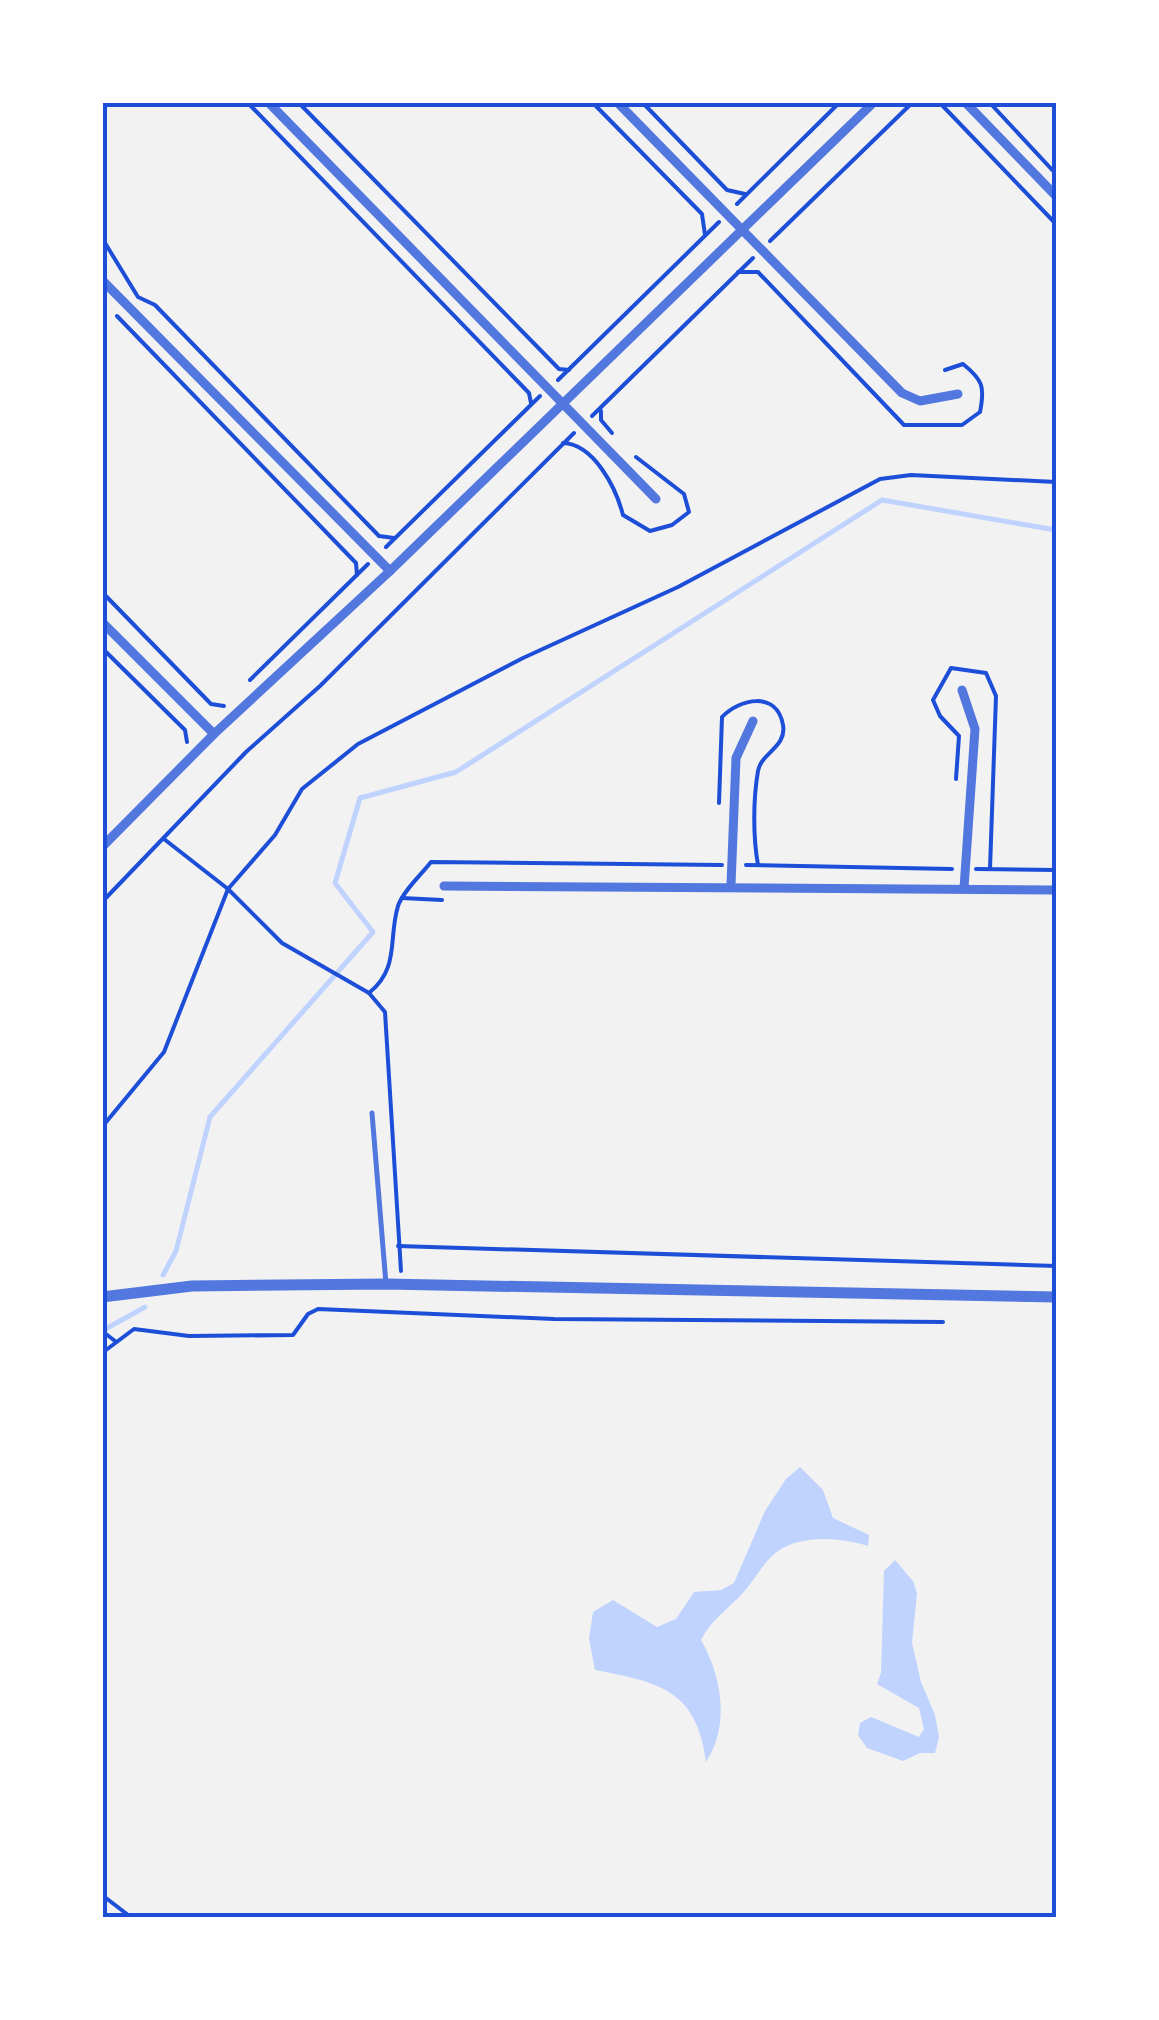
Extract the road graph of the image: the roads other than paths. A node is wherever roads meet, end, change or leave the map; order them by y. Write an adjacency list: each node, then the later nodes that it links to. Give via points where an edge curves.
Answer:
1 (268, 102): 9 (street)
2 (617, 102): 6 (street)
3 (874, 102): 6 (street)
4 (964, 102): 5 (street)
5 (1056, 196)
6 (741, 227): 8 (street, via 902,394 920,401); 9 (street)
7 (102, 280): 11 (street)
8 (958, 394)
9 (561, 402): 10 (street); 11 (street)
10 (656, 499)
11 (390, 571): 15 (street)
12 (102, 622): 15 (street)
13 (962, 690): 19 (street, via 975,729)
14 (753, 720): 18 (street, via 736,758)
15 (214, 734): 16 (street)
16 (102, 847)
17 (444, 886): 18 (street)
18 (731, 886): 19 (street)
19 (964, 888): 20 (street)
20 (1056, 890)
21 (372, 1113): 22 (lane)
22 (386, 1284): 23 (street); 24 (street, via 192,1286)
23 (1056, 1297)
24 (102, 1298)

